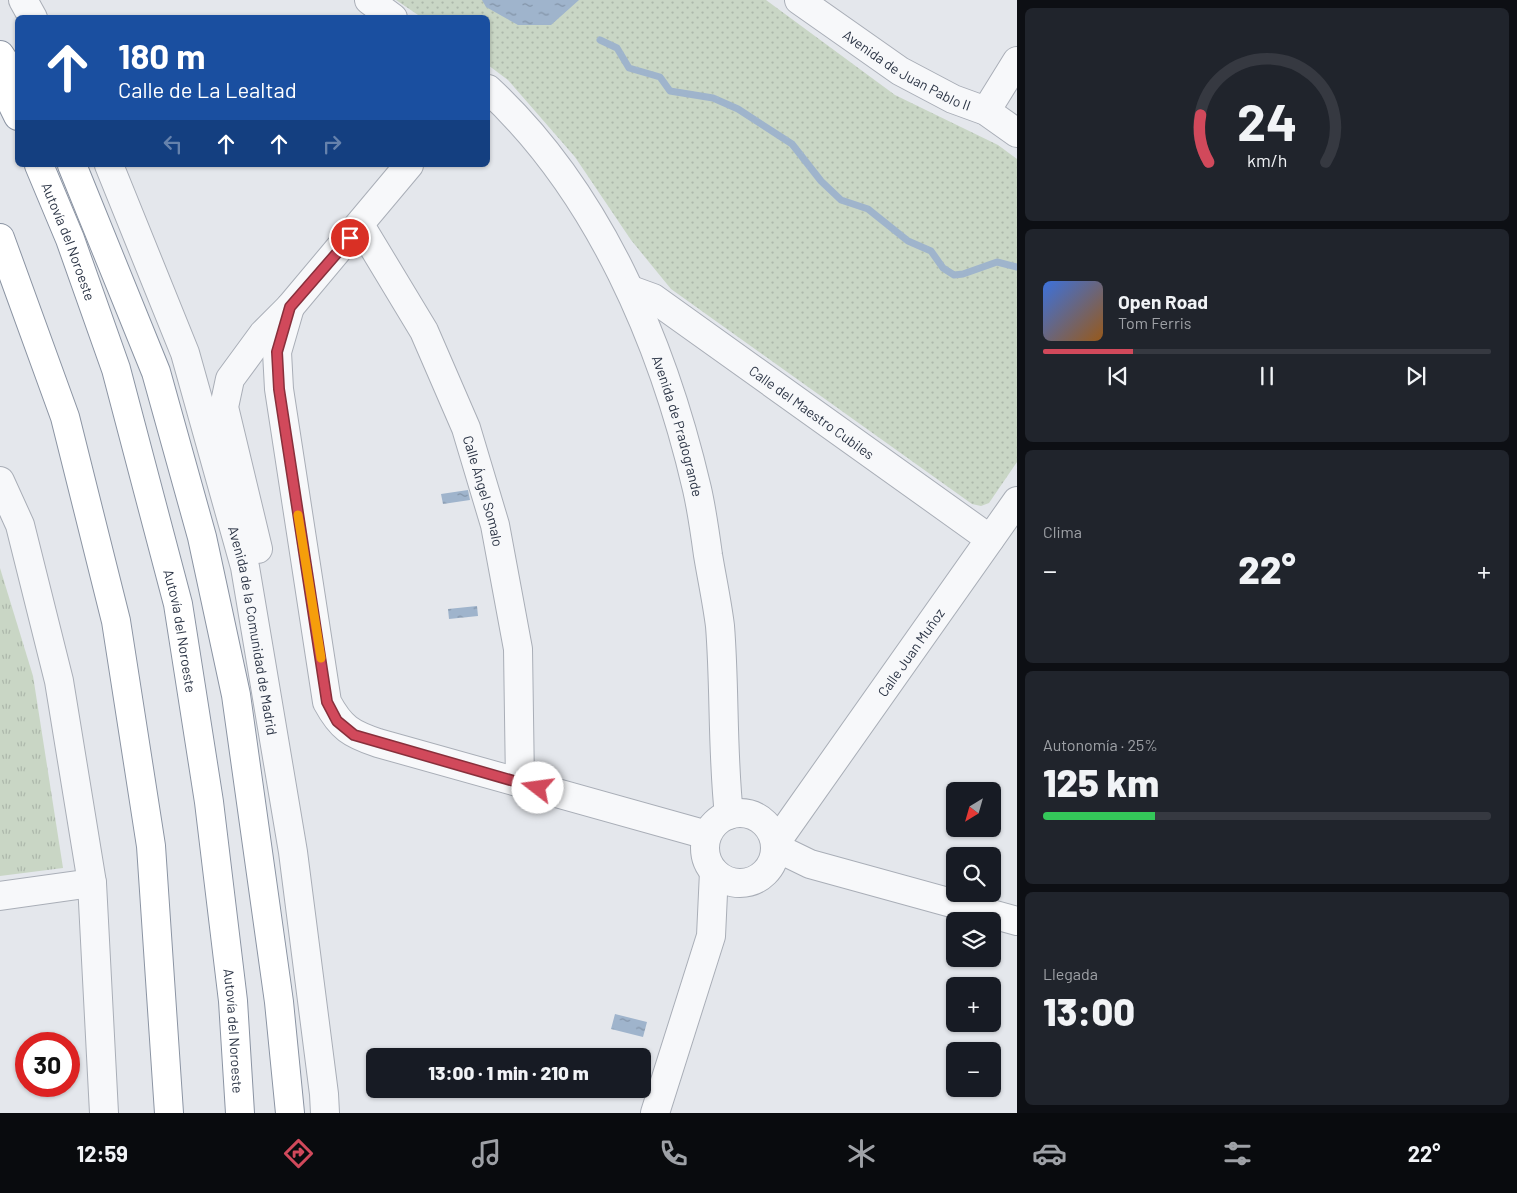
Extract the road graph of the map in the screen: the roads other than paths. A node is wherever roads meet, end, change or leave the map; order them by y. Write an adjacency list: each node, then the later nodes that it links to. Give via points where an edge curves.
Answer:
1 (23, 0): 4 (street)
2 (369, 0): 5 (street)
3 (799, 0): 12 (street, Avenida de Juan Pablo II, via 900,71 953,99)
4 (31, 15)
5 (389, 15)
6 (0, 55): 8 (highway)
7 (1017, 61): 12 (street)
8 (15, 78)
9 (0, 80): 11 (highway)
10 (490, 91): 20 (street, Avenida de Pradogrande, via 510,110 572,188)
11 (15, 110)
12 (986, 111): 13 (street, Avenida de Juan Pablo II)
13 (1017, 133)
14 (39, 167): 38 (highway, Autovía del Noroeste, via 70,238 116,369 178,604 209,802 233,1001)
15 (73, 167): 39 (highway, via 156,372 202,537 236,695 279,1002)
16 (110, 167): 29 (street, Avenida de la Comunidad de Madrid, via 185,353 245,567)
17 (407, 167): 18 (street)
18 (360, 225): 21 (street); 25 (street, Calle Ángel Somalo, via 424,331 466,428 492,516 518,649)
19 (0, 238): 37 (highway, via 66,417 116,621 151,846)
20 (631, 290): 24 (street, Calle del Maestro Cubiles, via 653,298); 26 (street, Avenida de Pradogrande, via 658,353 698,489 719,623)
21 (290, 307): 25 (street, via 277,352 279,389 327,702 337,721 354,735); 29 (street, via 263,334 230,379 224,407 261,560 289,735)
22 (0, 481): 32 (street, via 20,525 59,682)
23 (1017, 501): 24 (street, Calle Juan Muñoz)
24 (990, 539): 28 (street, Calle Juan Muñoz, via 803,802)
25 (520, 783): 27 (street)
26 (729, 815): 27 (street, via 720,819); 28 (street, via 742,813 754,816)
27 (707, 835): 30 (street, via 705,854)
28 (771, 838): 31 (street, via 771,866 756,880); 34 (street, via 810,864)
29 (293, 852): 40 (street, Avenida de la Comunidad de Madrid)
30 (714, 872): 31 (street, via 729,882); 35 (street)
31 (746, 883): 35 (street)
32 (92, 884): 33 (street); 36 (street)
33 (0, 896)
34 (1017, 921)
35 (711, 936): 41 (street)
36 (104, 1113)
37 (169, 1113)
38 (240, 1113)
39 (290, 1113)
40 (325, 1113)
41 (655, 1113)

